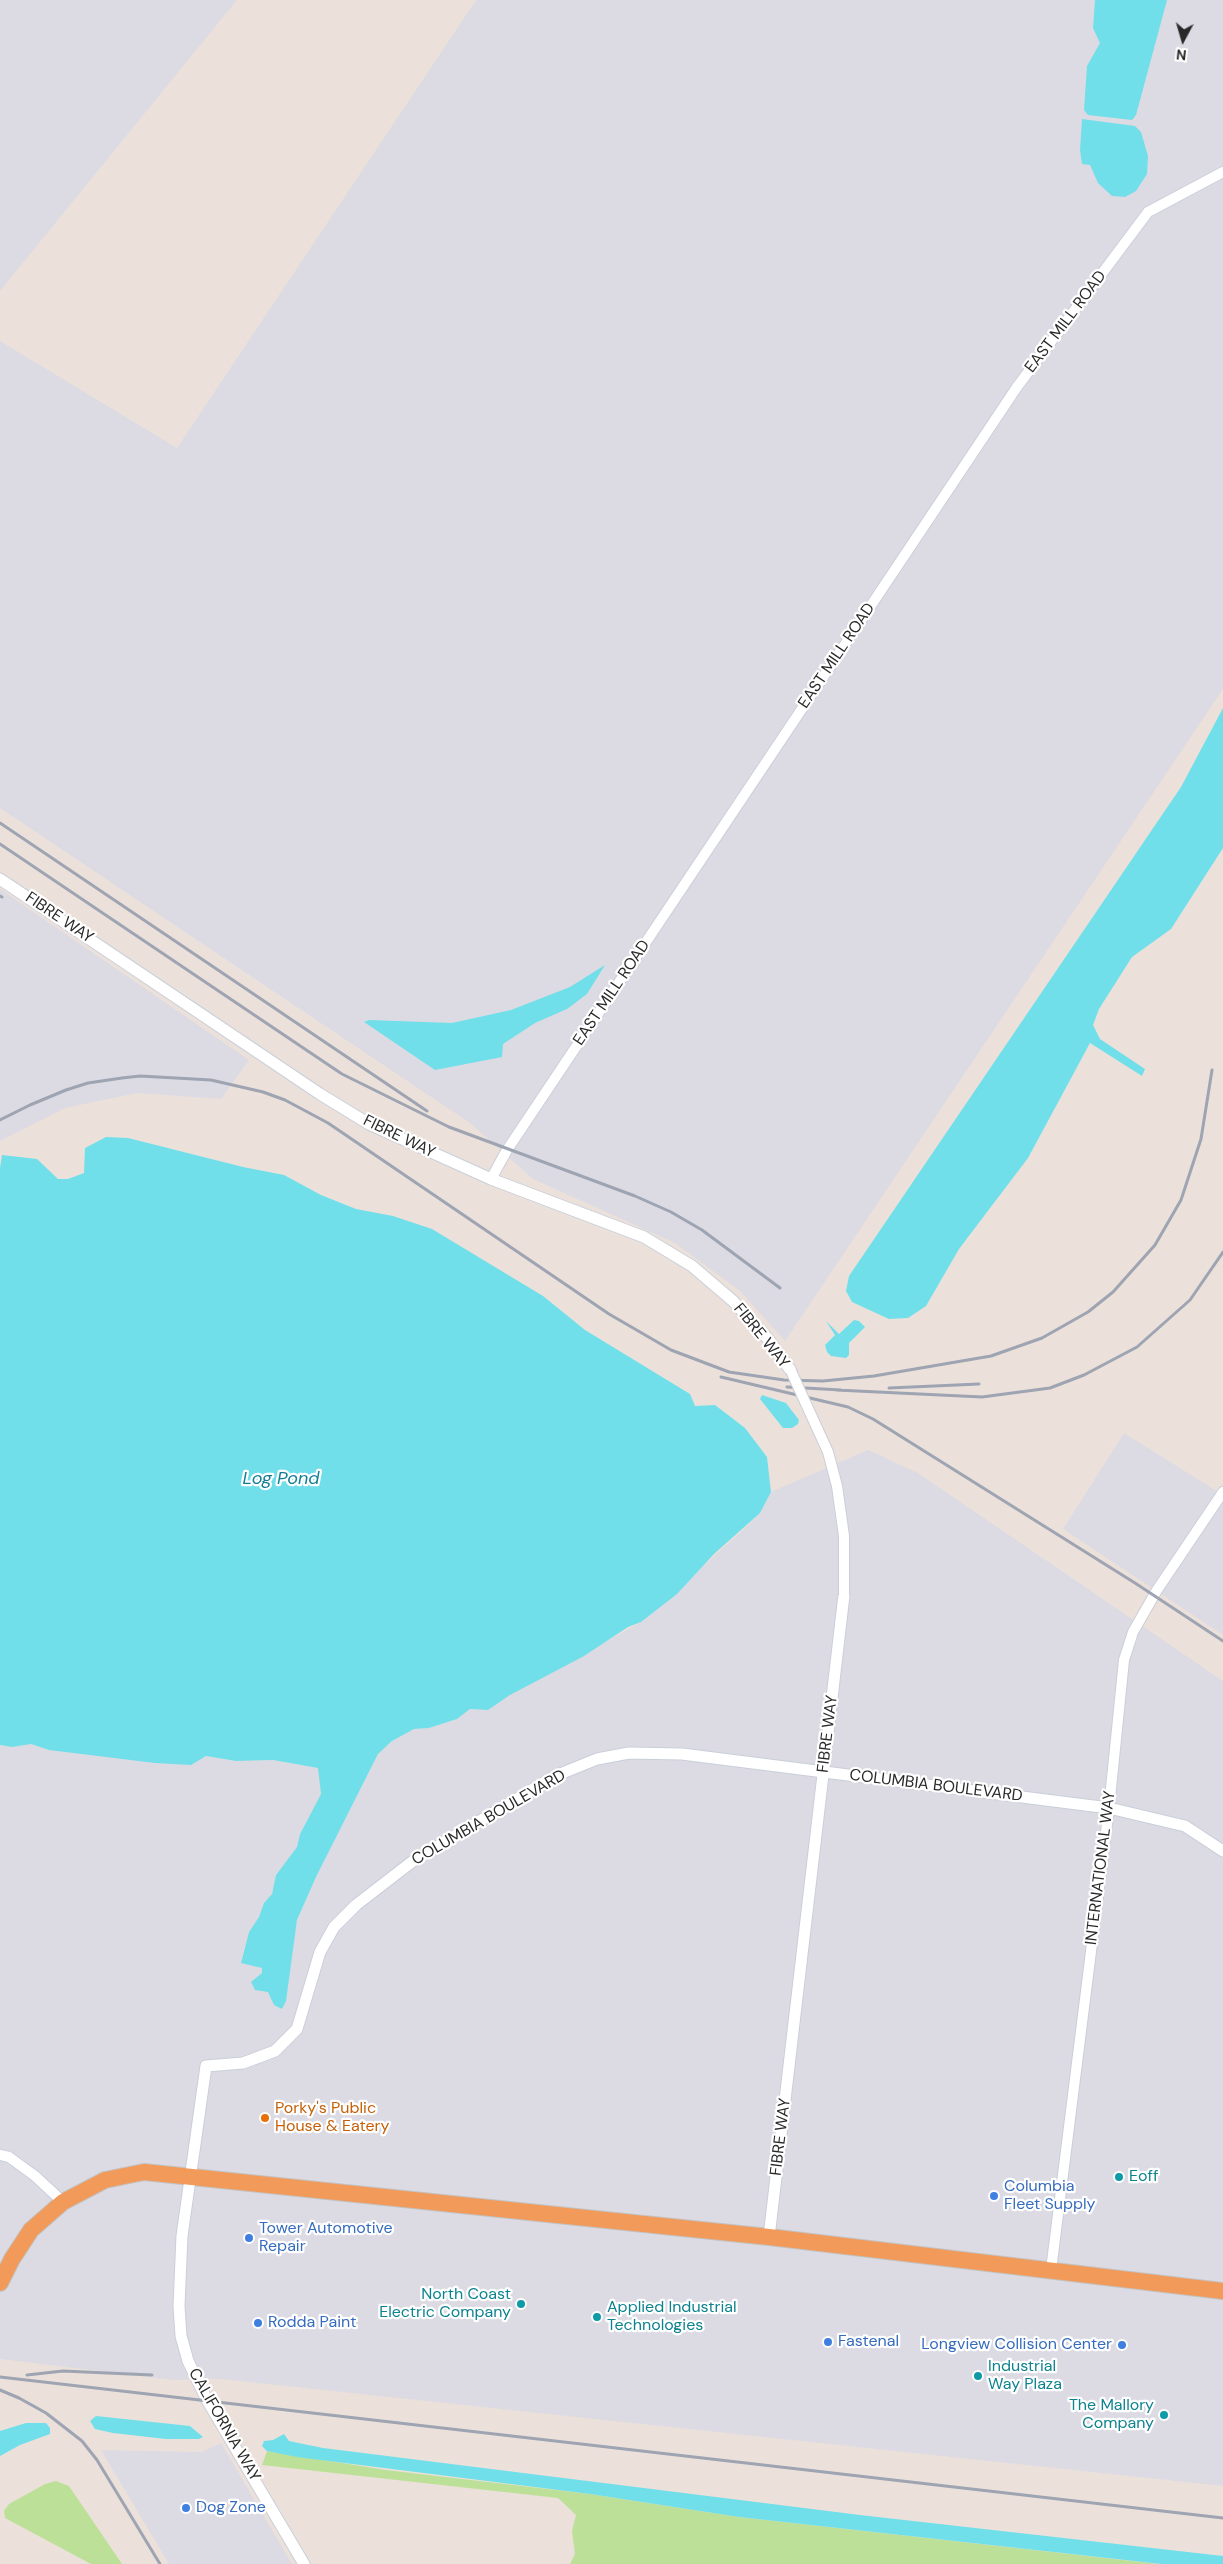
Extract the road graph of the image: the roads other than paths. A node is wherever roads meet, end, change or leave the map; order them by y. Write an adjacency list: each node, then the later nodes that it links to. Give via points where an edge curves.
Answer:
1 (1223, 172): 3 (street, EAST MILL ROAD, via 1148,212 1017,387 512,1142)
2 (0, 878): 3 (street, FIBRE WAY, via 320,1094 369,1124)
3 (491, 1179): 4 (street, FIBRE WAY, via 644,1237 692,1266 733,1301 769,1340)
4 (791, 1371): 6 (street, FIBRE WAY, bridge, via 828,1452 837,1486 844,1536)
5 (1223, 1492): 8 (street, INTERNATIONAL WAY, via 1157,1590 1133,1632 1124,1660)
6 (844, 1594): 7 (street, FIBRE WAY)
7 (823, 1772): 8 (street, COLUMBIA BOULEVARD); 10 (street, COLUMBIA BOULEVARD, via 682,1754 629,1753 597,1759 555,1776 413,1861 356,1905 334,1927 320,1952 297,2029 274,2051 243,2063); 14 (street, FIBRE WAY)
8 (1109, 1808): 9 (street, COLUMBIA BOULEVARD, via 1186,1826); 15 (street, INTERNATIONAL WAY)
9 (1223, 1851)
10 (206, 2066): 12 (street, CALIFORNIA WAY)
11 (0, 2155): 13 (street, via 9,2157 36,2176)
12 (192, 2176): 13 (highway, via 144,2172 105,2180); 14 (highway); 18 (street, CALIFORNIA WAY, via 182,2236 178,2306 188,2361 207,2400)
13 (63, 2202): 16 (highway, via 31,2230)
14 (769, 2237): 15 (highway)
15 (1051, 2270): 17 (highway)
16 (0, 2283)
17 (1223, 2291)
18 (304, 2564)

